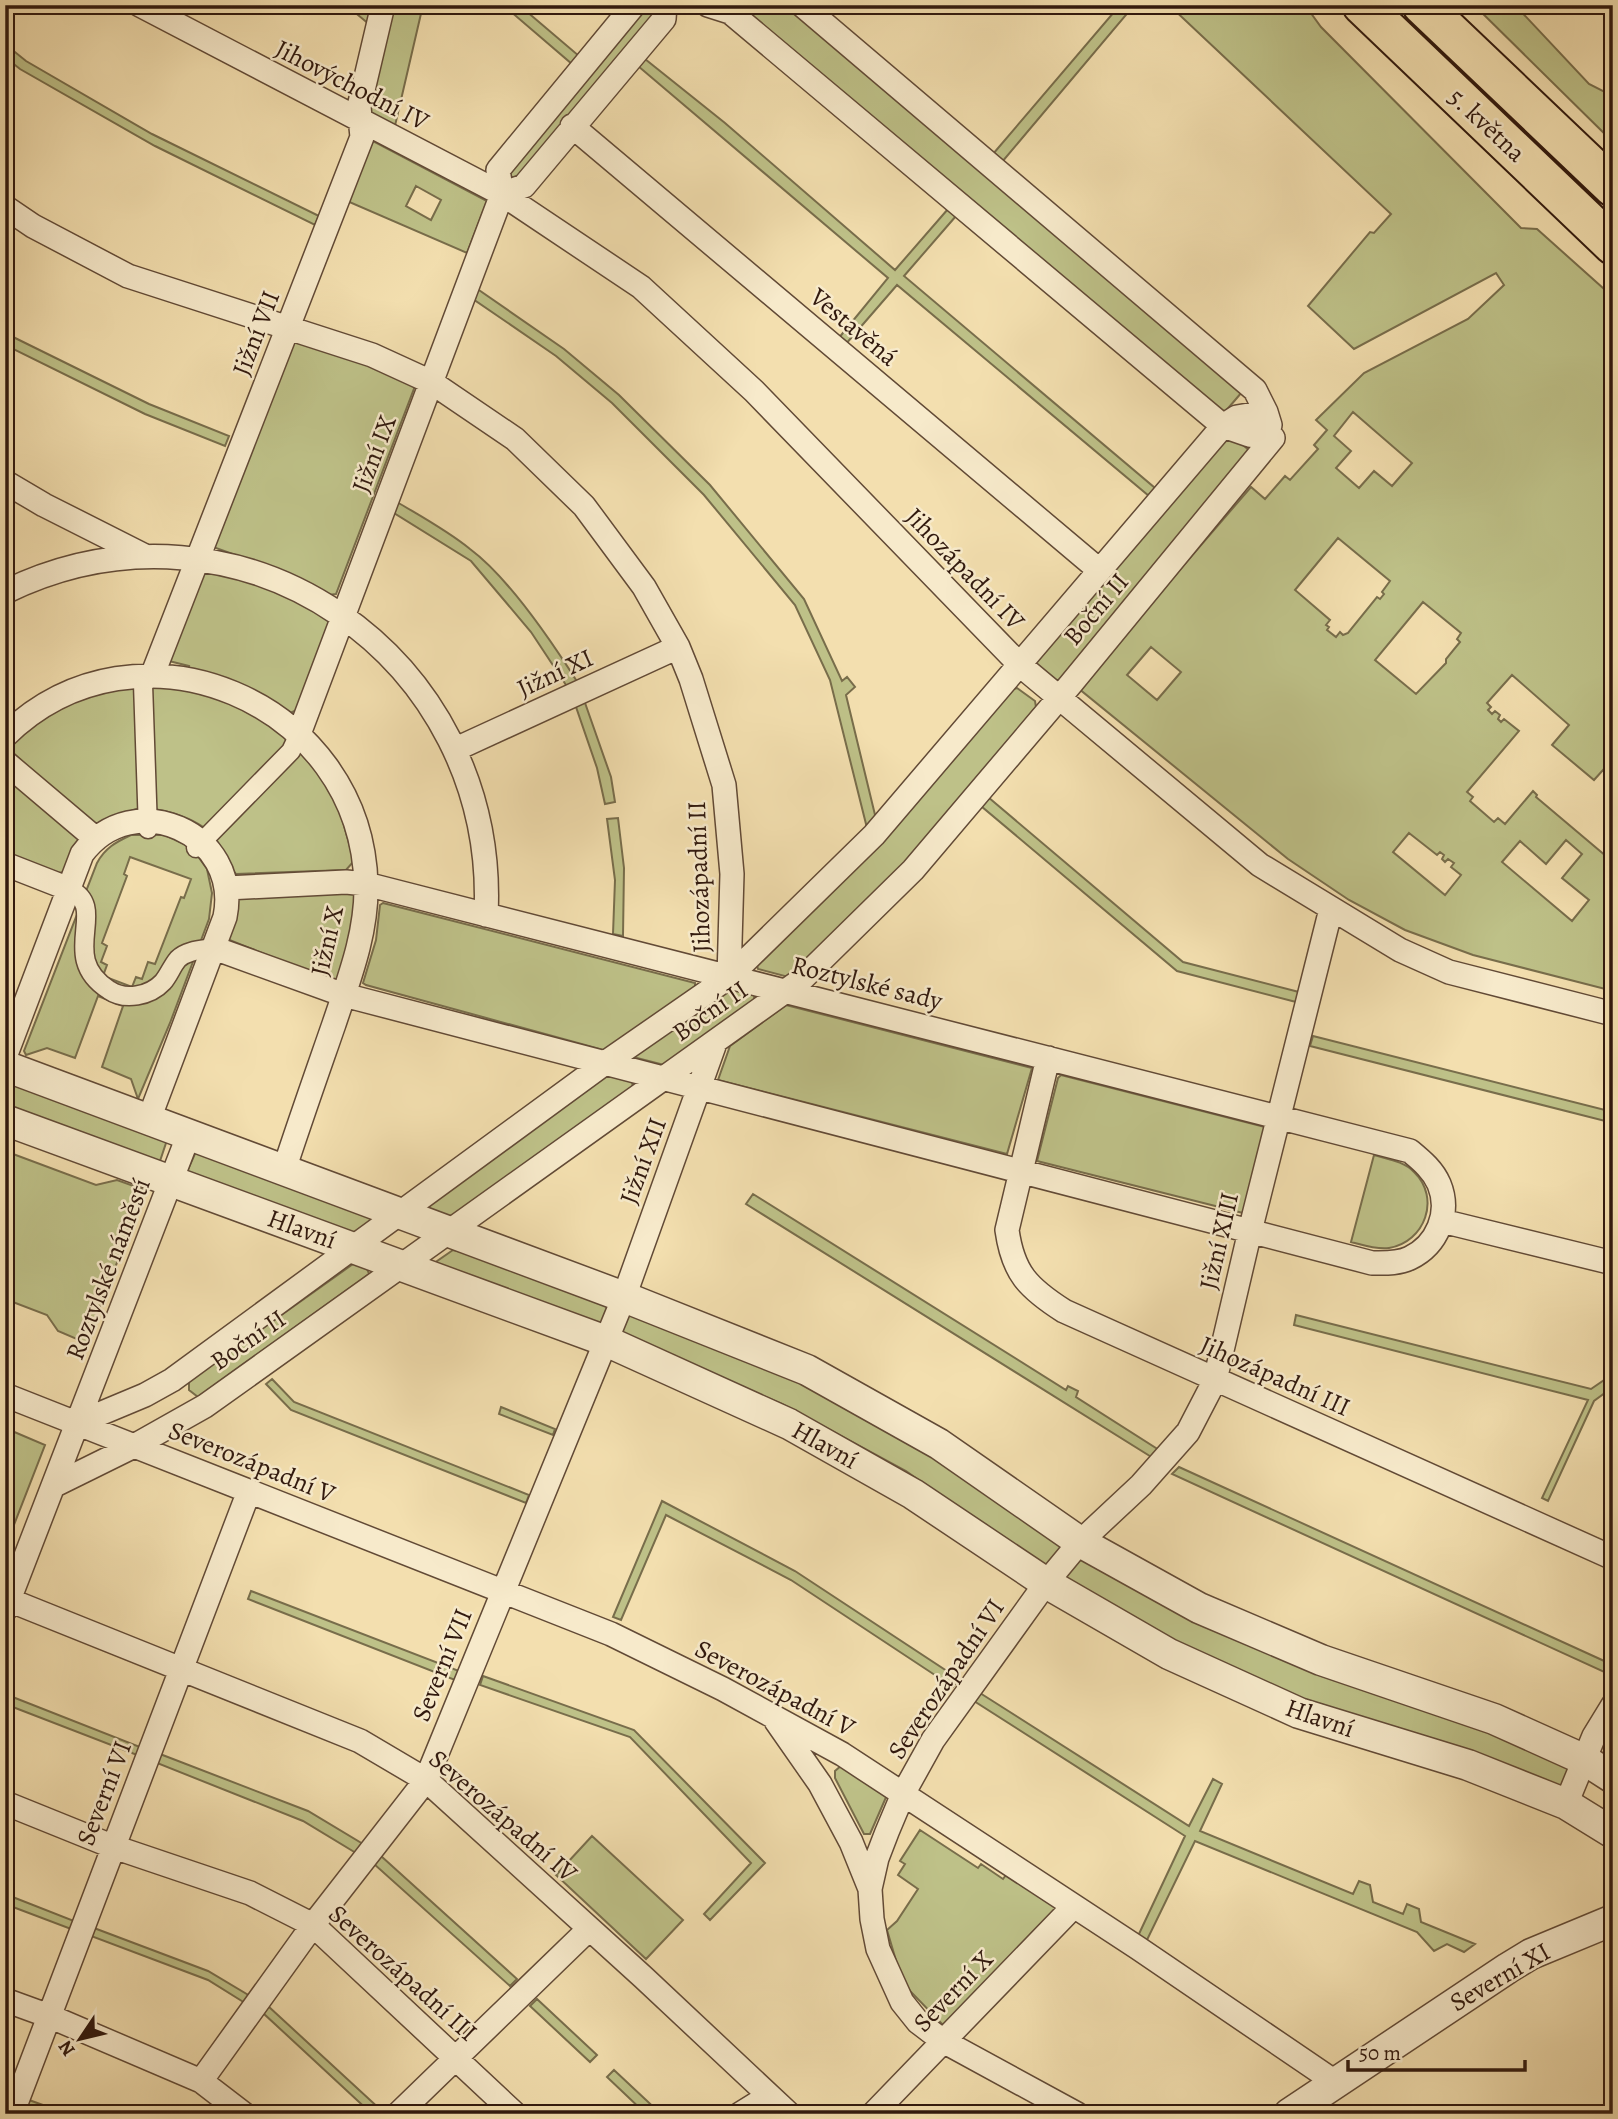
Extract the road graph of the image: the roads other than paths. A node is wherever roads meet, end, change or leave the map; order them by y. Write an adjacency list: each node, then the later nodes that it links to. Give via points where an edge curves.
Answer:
1 (140, 5): 9 (street, Jihovýchodní IV)
2 (383, 5): 9 (street, Jižní VII, via 359,107)
3 (634, 5): 12 (street, Jižní IX, via 498,170)
4 (665, 5): 10 (street, via 664,19)
5 (708, 5): 18 (street, via 730,12)
6 (802, 5): 17 (street, via 1255,390)
7 (1362, 5): 14 (highway, 5. května)
8 (1422, 5): 11 (highway, 5. května)
9 (361, 122): 12 (street, Jihovýchodní IV); 15 (street, Jižní VII, via 362,137)
10 (572, 126): 12 (street, via 524,186); 23 (street, Vestavěná)
11 (1613, 187)
12 (502, 194): 16 (street, Jižní IX); 27 (street, Jihozápadní IV, via 641,287 754,391)
13 (5, 207): 15 (street, Jihozápadní II, via 128,276)
14 (1613, 245)
15 (288, 327): 16 (street, Jihozápadní II, via 372,355); 22 (street, Jižní VII)
16 (431, 382): 25 (street, Jižní IX); 26 (street, Jihozápadní II, via 515,439 584,506 644,587)
17 (1266, 412): 18 (street, via 1237,417); 19 (street)
18 (1223, 426): 19 (street); 23 (street, Boční II)
19 (1273, 438): 29 (street, Boční II)
20 (5, 482): 21 (street)
21 (148, 557): 22 (street); 24 (street, via 56,571)
22 (198, 560): 25 (street, via 287,585); 28 (street, Jižní VII)
23 (1099, 569): 27 (street, Boční II)
24 (5, 592)
25 (343, 616): 30 (street, Jižní IX); 32 (street, via 394,659 421,690)
26 (678, 647): 32 (street, Jižní XI); 44 (street, Jihozápadní II, via 724,785 732,874)
27 (1020, 665): 29 (street, Jihozápadní IV); 44 (street, Boční II, via 874,835)
28 (152, 676): 30 (street, Jižní X, via 207,682 238,693); 31 (street, Jižní X, via 100,682 71,692 42,707); 34 (street, via 143,684)
29 (1059, 698): 41 (street, Jihozápadní IV, via 1260,865); 45 (street, Boční II, via 913,870)
30 (299, 734): 36 (street, via 291,751); 38 (street, Jižní X, via 325,763 342,792 360,838)
31 (5, 736)
32 (456, 749): 42 (street, via 480,823 486,859)
33 (5, 762): 35 (street)
34 (148, 825): 35 (street, via 120,826); 36 (street, via 171,824 188,832)
35 (96, 839): 40 (street, via 82,855)
36 (199, 845): 39 (street, via 220,867)
37 (5, 864): 40 (street)
38 (366, 884): 39 (street, Roztylské sady); 42 (street, Roztylské sady); 46 (street, Jižní X, via 360,940)
39 (227, 888): 43 (street, via 227,910)
40 (69, 889): 43 (street, via 79,894 87,907 83,951 88,969 113,993 130,996 154,990 179,958 190,951); 49 (street)
41 (1331, 909): 47 (street, Jihozápadní IV, via 1399,950 1449,972); 55 (street, Jižní XIII)
42 (486, 915): 44 (street, Roztylské sady)
43 (214, 948): 46 (street); 56 (street)
44 (729, 976): 45 (street, Roztylské sady); 51 (street, Boční II)
45 (787, 991): 48 (street, Boční II); 50 (street, Roztylské sady)
46 (344, 995): 51 (street); 59 (street, Jižní X)
47 (1613, 1014)
48 (715, 1043): 53 (street, Boční II); 54 (street, Jižní XII)
49 (5, 1057)
50 (1048, 1058): 55 (street, Roztylské sady); 60 (street, Jihozápadní III)
51 (605, 1063): 53 (street); 62 (street, Boční II)
52 (5, 1066): 56 (street, Hlavní)
53 (661, 1078): 54 (street); 65 (street, Boční II)
54 (699, 1087): 60 (street); 69 (street, Jižní XII)
55 (1279, 1118): 63 (street, Roztylské sady, via 1410,1151 1428,1166 1439,1184); 64 (street, Jižní XIII)
56 (149, 1119): 58 (street, Hlavní)
57 (5, 1120): 61 (street, Hlavní)
58 (189, 1134): 59 (street, Hlavní); 61 (street, Roztylské náměstí)
59 (284, 1170): 62 (street, Hlavní)
60 (1021, 1171): 64 (street); 71 (street, Jihozápadní III, via 1007,1230 1010,1254 1042,1298)
61 (172, 1181): 66 (street, Hlavní); 73 (street, Roztylské náměstí)
62 (400, 1213): 65 (street, Hlavní); 66 (street, Boční II)
63 (1442, 1222): 64 (street, via 1425,1248 1391,1264); 67 (street)
64 (1250, 1231): 71 (street, Jižní XIII)
65 (450, 1233): 68 (street, Boční II); 69 (street, Hlavní)
66 (354, 1248): 68 (street, Hlavní); 73 (street, Boční II, via 172,1380)
67 (1613, 1263)
68 (403, 1266): 70 (street, Hlavní); 74 (street, Boční II, via 205,1406)
69 (624, 1297): 70 (street, Jižní XII); 77 (street, Hlavní, via 807,1370 939,1444)
70 (606, 1341): 79 (street, Hlavní, via 789,1424 913,1494); 80 (street, Severní VII)
71 (1215, 1380): 77 (street, Jižní XIII, via 1188,1432 1164,1461); 78 (street, Jihozápadní III)
72 (5, 1395): 73 (street)
73 (78, 1423): 74 (street, Severozápadní V); 75 (street, Roztylské náměstí)
74 (134, 1446): 75 (street, Boční II); 76 (street, Severozápadní V)
75 (53, 1486): 81 (street, Roztylské náměstí)
76 (249, 1491): 80 (street, Severozápadní V); 82 (street, Severní VI)
77 (1080, 1542): 79 (street, Severozápadní VI); 85 (street, Hlavní, via 1199,1608 1321,1660 1494,1719)
78 (1613, 1558)
79 (1046, 1583): 88 (street, Severozápadní VI, via 933,1740); 90 (street, Hlavní, via 1169,1654 1299,1713 1468,1765)
80 (503, 1591): 84 (street, Severozápadní V, via 611,1634); 87 (street, Severní VII)
81 (7, 1605): 82 (street, Severozápadní IV)
82 (181, 1670): 87 (street, Severozápadní IV, via 360,1741); 92 (street, Severní VI)
83 (1613, 1705): 85 (street)
84 (775, 1718): 88 (street, Severozápadní V); 93 (street, Severozápadní VI, via 820,1784)
85 (1585, 1760): 86 (street, Hlavní); 90 (street)
86 (1613, 1778)
87 (426, 1780): 96 (street, Severní VII); 97 (street, Severozápadní IV)
88 (903, 1794): 93 (street, Severozápadní VI, via 877,1858); 94 (street, Severozápadní V)
89 (5, 1803): 92 (street, Severozápadní III)
90 (1566, 1804): 91 (street, Hlavní)
91 (1613, 1833)
92 (114, 1847): 96 (street, Severozápadní III, via 250,1893); 99 (street, Severní VI)
93 (870, 1889): 100 (street, Severozápadní VI, via 878,1949 890,1979 918,2022)
94 (1073, 1907): 100 (street, Severní X); 103 (street, Severozápadní V)
95 (1613, 1920): 103 (street, Severní XI, via 1531,1954)
96 (313, 1925): 101 (street, Severozápadní III); 102 (street, Severní VII)
97 (589, 1929): 101 (street); 104 (street, Severozápadní IV)
98 (5, 2000): 99 (street)
99 (50, 2016): 102 (street); 105 (street, Severní VI)
100 (943, 2041): 111 (street, Severní X); 112 (street, Severozápadní VI)
101 (456, 2058): 107 (street); 108 (street, Severozápadní III)
102 (201, 2081): 106 (street)
103 (1335, 2082): 113 (street, Severní XI)
104 (769, 2096): 109 (street); 110 (street, Severozápadní IV)
105 (12, 2114)
106 (244, 2114)
107 (398, 2114)
108 (515, 2114)
109 (740, 2114)
110 (789, 2114)
111 (873, 2114)
112 (1077, 2114)
113 (1289, 2114)

